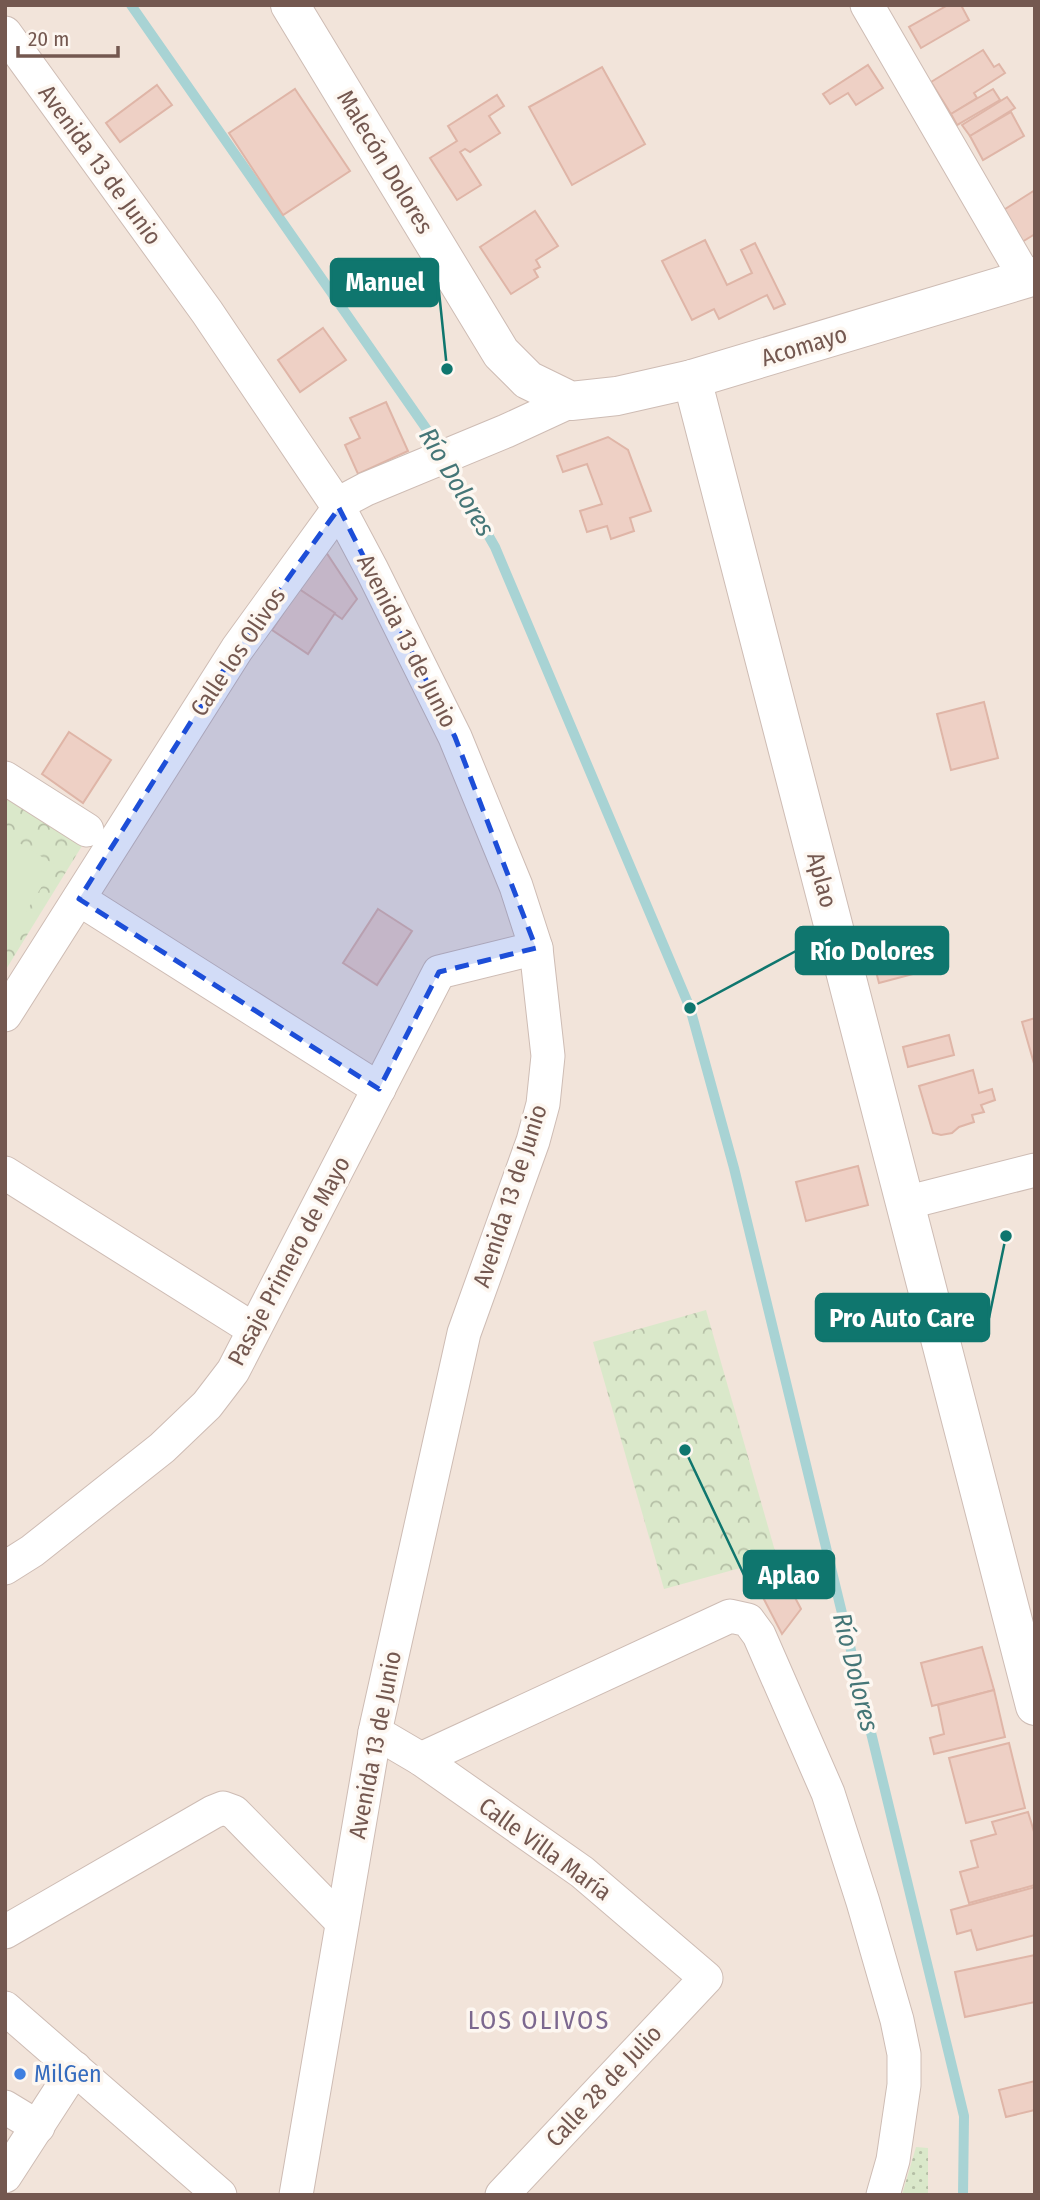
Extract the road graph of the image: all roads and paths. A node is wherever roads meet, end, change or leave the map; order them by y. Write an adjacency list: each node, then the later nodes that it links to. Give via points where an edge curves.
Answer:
1 (290, 5): 6 (street, Malecón Dolores, via 501,353 528,380)
2 (867, 5): 4 (street)
3 (5, 33): 7 (street, Avenida 13 de Junio, via 206,312)
4 (1030, 277): 5 (street, Acomayo)
5 (692, 379): 6 (street, Acomayo); 16 (street, Aplao)
6 (570, 401): 7 (street, Calle los Olivos, via 366,489)
7 (339, 508): 10 (street, Calle los Olivos, via 237,649); 11 (street, Avenida 13 de Junio, via 454,737 516,886)
8 (5, 778): 9 (street)
9 (87, 830)
10 (79, 899): 12 (street, Calle los Olivos); 13 (street)
11 (536, 948): 13 (street, Pasaje Primero de Mayo, via 439,972); 20 (street, Avenida 13 de Junio, via 548,1056 543,1104 464,1333)
12 (5, 1015)
13 (379, 1089): 17 (street, Pasaje Primero de Mayo)
14 (1035, 1170): 16 (street)
15 (5, 1173): 17 (street)
16 (905, 1203): 19 (street, Aplao)
17 (253, 1329): 18 (street, Pasaje Primero de Mayo, via 233,1371 162,1448)
18 (14, 1551)
19 (1035, 1706)
20 (375, 1732): 21 (street, Calle Villa María); 22 (street, Avenida 13 de Junio)
21 (421, 1759): 24 (street, Calle Villa María, via 582,1872); 33 (street, via 730,1616 748,1620 759,1635 828,1793 897,2020 904,2085)
22 (342, 1922): 23 (street, via 234,1812 223,1808); 31 (street, Avenida 13 de Junio)
23 (5, 1932)
24 (706, 1978): 32 (street, Calle 28 de Julio)
25 (5, 2008): 26 (street)
26 (75, 2068): 28 (street); 30 (street)
27 (5, 2107): 28 (street)
28 (38, 2127): 29 (street)
29 (5, 2176)
30 (220, 2195)
31 (296, 2195)
32 (502, 2195)
33 (883, 2195)

